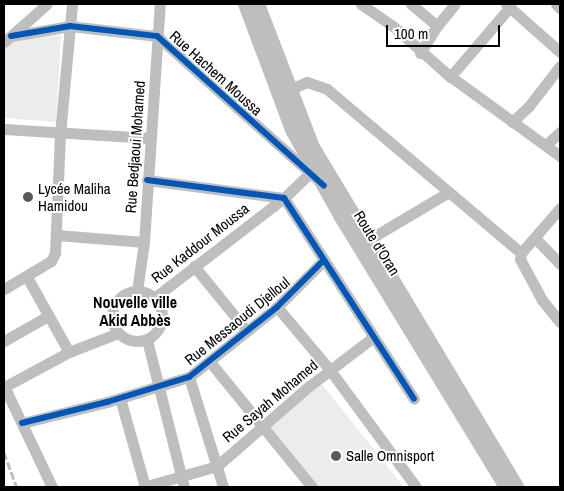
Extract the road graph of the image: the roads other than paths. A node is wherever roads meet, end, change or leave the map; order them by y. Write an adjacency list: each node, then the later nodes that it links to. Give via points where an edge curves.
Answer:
1 (47, 4): 15 (street)
2 (72, 4): 12 (street)
3 (160, 4): 14 (street, Rue Bedjaoui Mohamed)
4 (245, 4): 30 (main road, Route d'Oran, via 292,130)
5 (258, 4): 20 (main road, Route d'Oran)
6 (364, 4): 17 (street, via 393,26)
7 (411, 4): 13 (street)
8 (455, 4): 13 (street)
9 (556, 4): 11 (street)
10 (508, 5): 16 (street); 19 (street)
11 (560, 8)
12 (70, 26): 14 (street, Rue Hachem Moussa); 15 (street, Rue Hachem Moussa); 24 (street)
13 (436, 26): 17 (street)
14 (157, 36): 25 (street, Rue Bedjaoui Mohamed); 28 (street, Rue Hachem Moussa)
15 (7, 39)
16 (560, 52)
17 (420, 53): 19 (street)
18 (560, 66): 21 (street)
19 (450, 77): 21 (street)
20 (291, 89): 31 (street, via 307,82 327,89); 36 (main road, Route d'Oran, via 313,147)
21 (512, 122): 26 (street)
22 (4, 129): 24 (street)
23 (560, 132): 26 (street)
24 (60, 134): 25 (street); 34 (street)
25 (150, 138): 29 (street, Rue Bedjaoui Mohamed)
26 (546, 145): 27 (street)
27 (560, 156)
28 (310, 173): 30 (street, Rue Hachem Moussa); 32 (street, Rue Kaddour Moussa)
29 (147, 180): 32 (street); 37 (street, Rue Bedjaoui Mohamed)
30 (324, 186): 71 (main road, Route d'Oran)
31 (449, 192): 36 (street); 38 (street)
32 (284, 198): 39 (street); 41 (street, Rue Kaddour Moussa)
33 (560, 208): 35 (street)
34 (57, 235): 37 (street); 42 (street, via 53,259)
35 (535, 238): 38 (street); 40 (street)
36 (368, 240): 72 (main road, Route d'Oran)
37 (144, 242): 44 (street, Rue Bedjaoui Mohamed)
38 (521, 253): 48 (street, via 523,270)
39 (322, 262): 46 (street, Rue Messaoudi Djelloul); 51 (street)
40 (560, 264)
41 (194, 266): 45 (street, Rue Kaddour Moussa); 49 (street)
42 (27, 277): 43 (street); 47 (street)
43 (4, 290)
44 (137, 291): 45 (street); 50 (street, via 117,302 112,320)
45 (154, 298): 52 (street, via 162,319 158,330)
46 (277, 307): 49 (street, Rue Messaoudi Djelloul); 56 (street)
47 (48, 316): 53 (street); 54 (street)
48 (560, 322)
49 (246, 330): 55 (street, Rue Messaoudi Djelloul)
50 (118, 333): 52 (street, via 130,341); 54 (street)
51 (372, 338): 56 (street, Rue Sayah Mohamed); 61 (street)
52 (147, 340): 59 (street)
53 (4, 341)
54 (69, 352): 58 (street)
55 (210, 362): 57 (street, Rue Messaoudi Djelloul); 63 (street)
56 (330, 370): 63 (street, Rue Sayah Mohamed); 70 (street)
57 (189, 377): 59 (street, Rue Messaoudi Djelloul); 64 (street)
58 (4, 386): 62 (street)
59 (159, 387): 60 (street, Rue Messaoudi Djelloul); 65 (street)
60 (120, 398): 62 (street, Rue Messaoudi Djelloul); 67 (street)
61 (414, 399)
62 (22, 423): 66 (street)
63 (262, 426): 64 (street, Rue Sayah Mohamed); 69 (street)
64 (217, 466): 65 (street, Rue Sayah Mohamed); 68 (street)
65 (182, 482): 67 (street, Rue Sayah Mohamed)
66 (52, 487)
67 (145, 487)
68 (223, 487)
69 (312, 487)
70 (416, 487)
71 (506, 487)
72 (517, 487)

